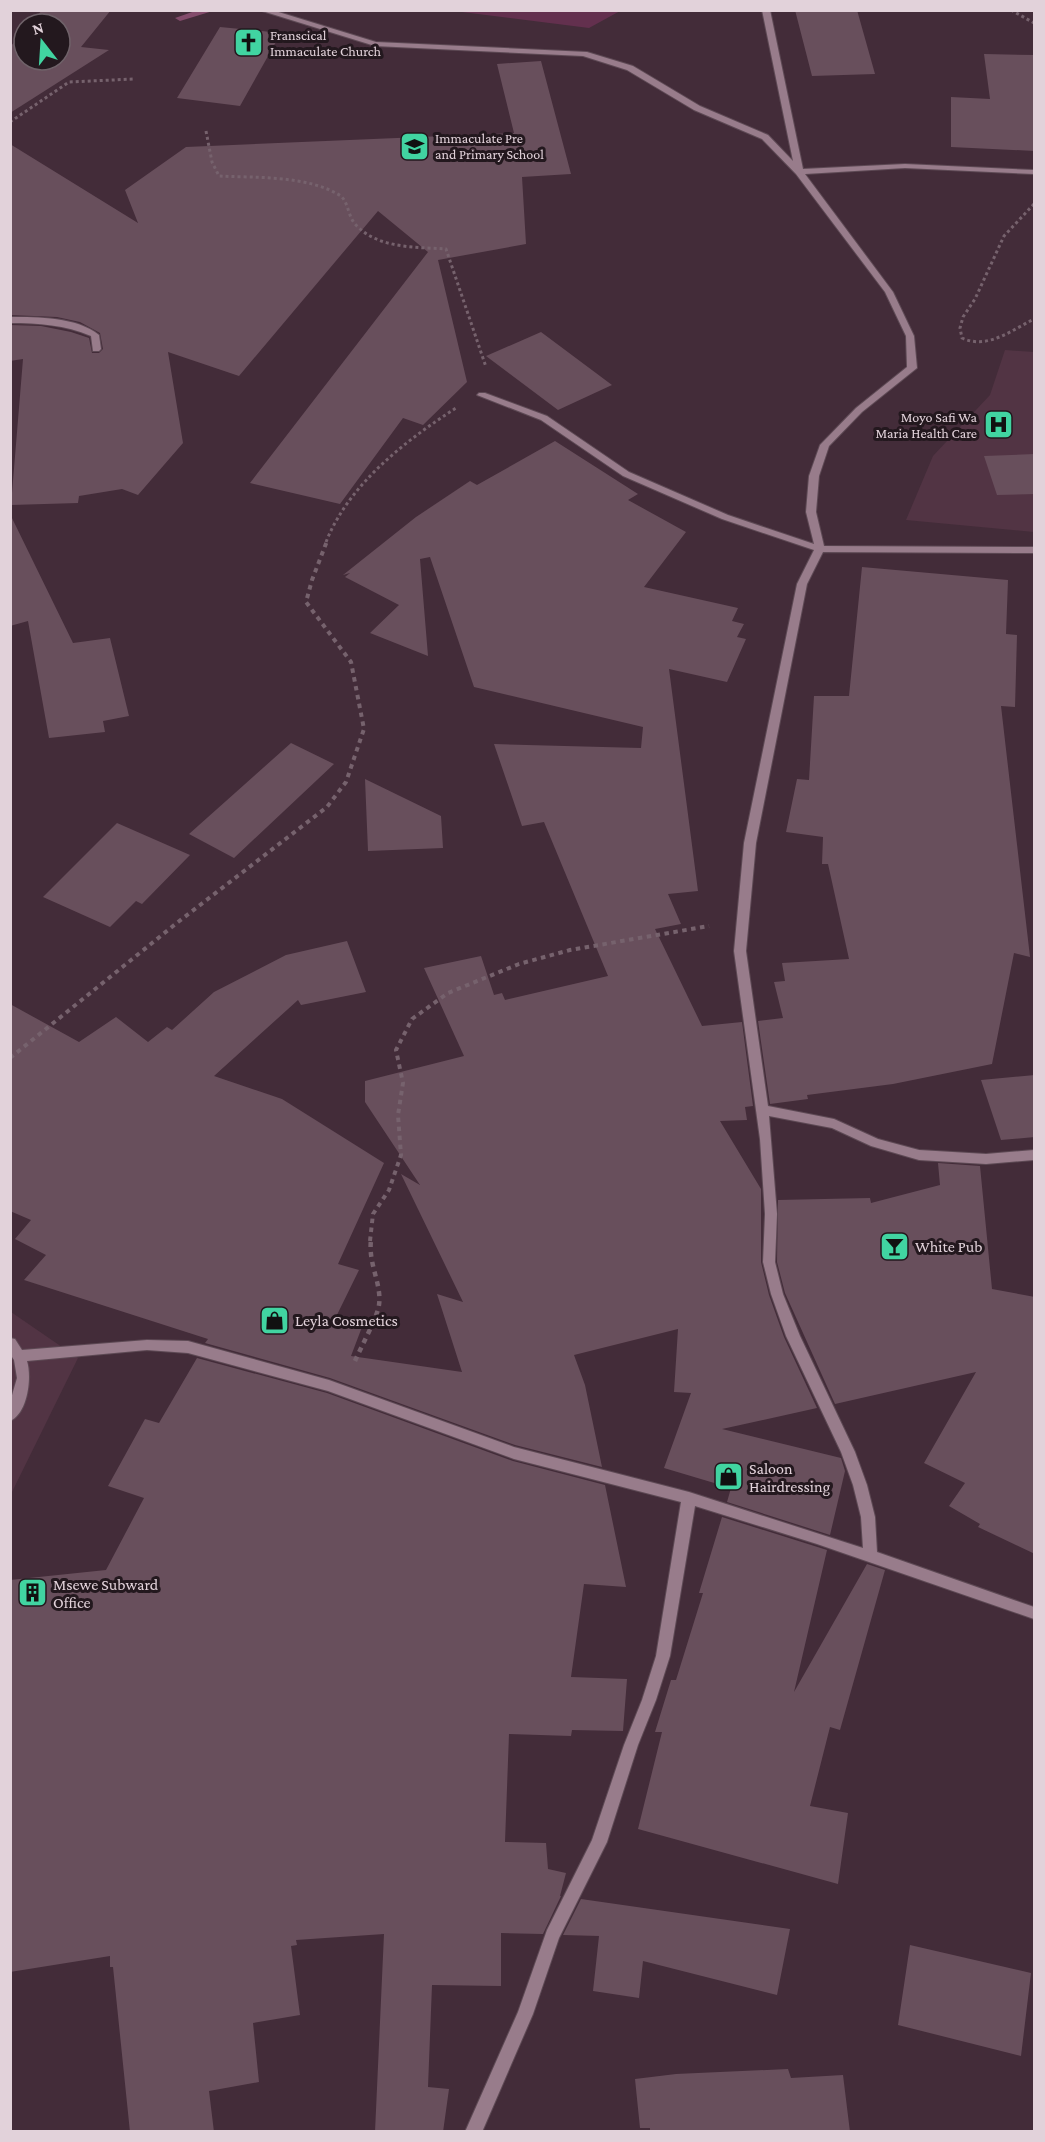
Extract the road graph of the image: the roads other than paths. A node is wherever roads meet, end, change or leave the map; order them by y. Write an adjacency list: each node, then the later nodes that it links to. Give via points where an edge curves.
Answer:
1 (262, 10): 3 (street, via 375,44 584,54 630,68 698,108 765,137)
2 (766, 10): 3 (street)
3 (799, 172): 4 (street, via 905,166); 8 (street, via 889,292 910,336 912,368 859,410 825,446 814,476 811,512)
4 (1035, 172)
5 (10, 320): 6 (street, via 56,321 85,330 95,335)
6 (96, 349)
7 (482, 395): 8 (street, via 544,418 626,474 725,517)
8 (820, 549): 9 (street); 10 (street, via 802,584 750,843 740,951)
9 (1035, 550)
10 (762, 1110): 11 (street, via 834,1124 875,1143 919,1155 986,1159); 16 (street, via 771,1214 769,1262 793,1336 861,1485)
11 (1035, 1155)
12 (10, 1343): 13 (street)
13 (21, 1356): 14 (street, via 24,1374 18,1403); 15 (street, via 147,1345 188,1347 329,1386 514,1453)
14 (10, 1414)
15 (689, 1498): 16 (street); 18 (street, via 663,1656 649,1700 599,1842 552,1935 525,2014)
16 (870, 1555): 17 (street)
17 (1035, 1613)
18 (473, 2132)

